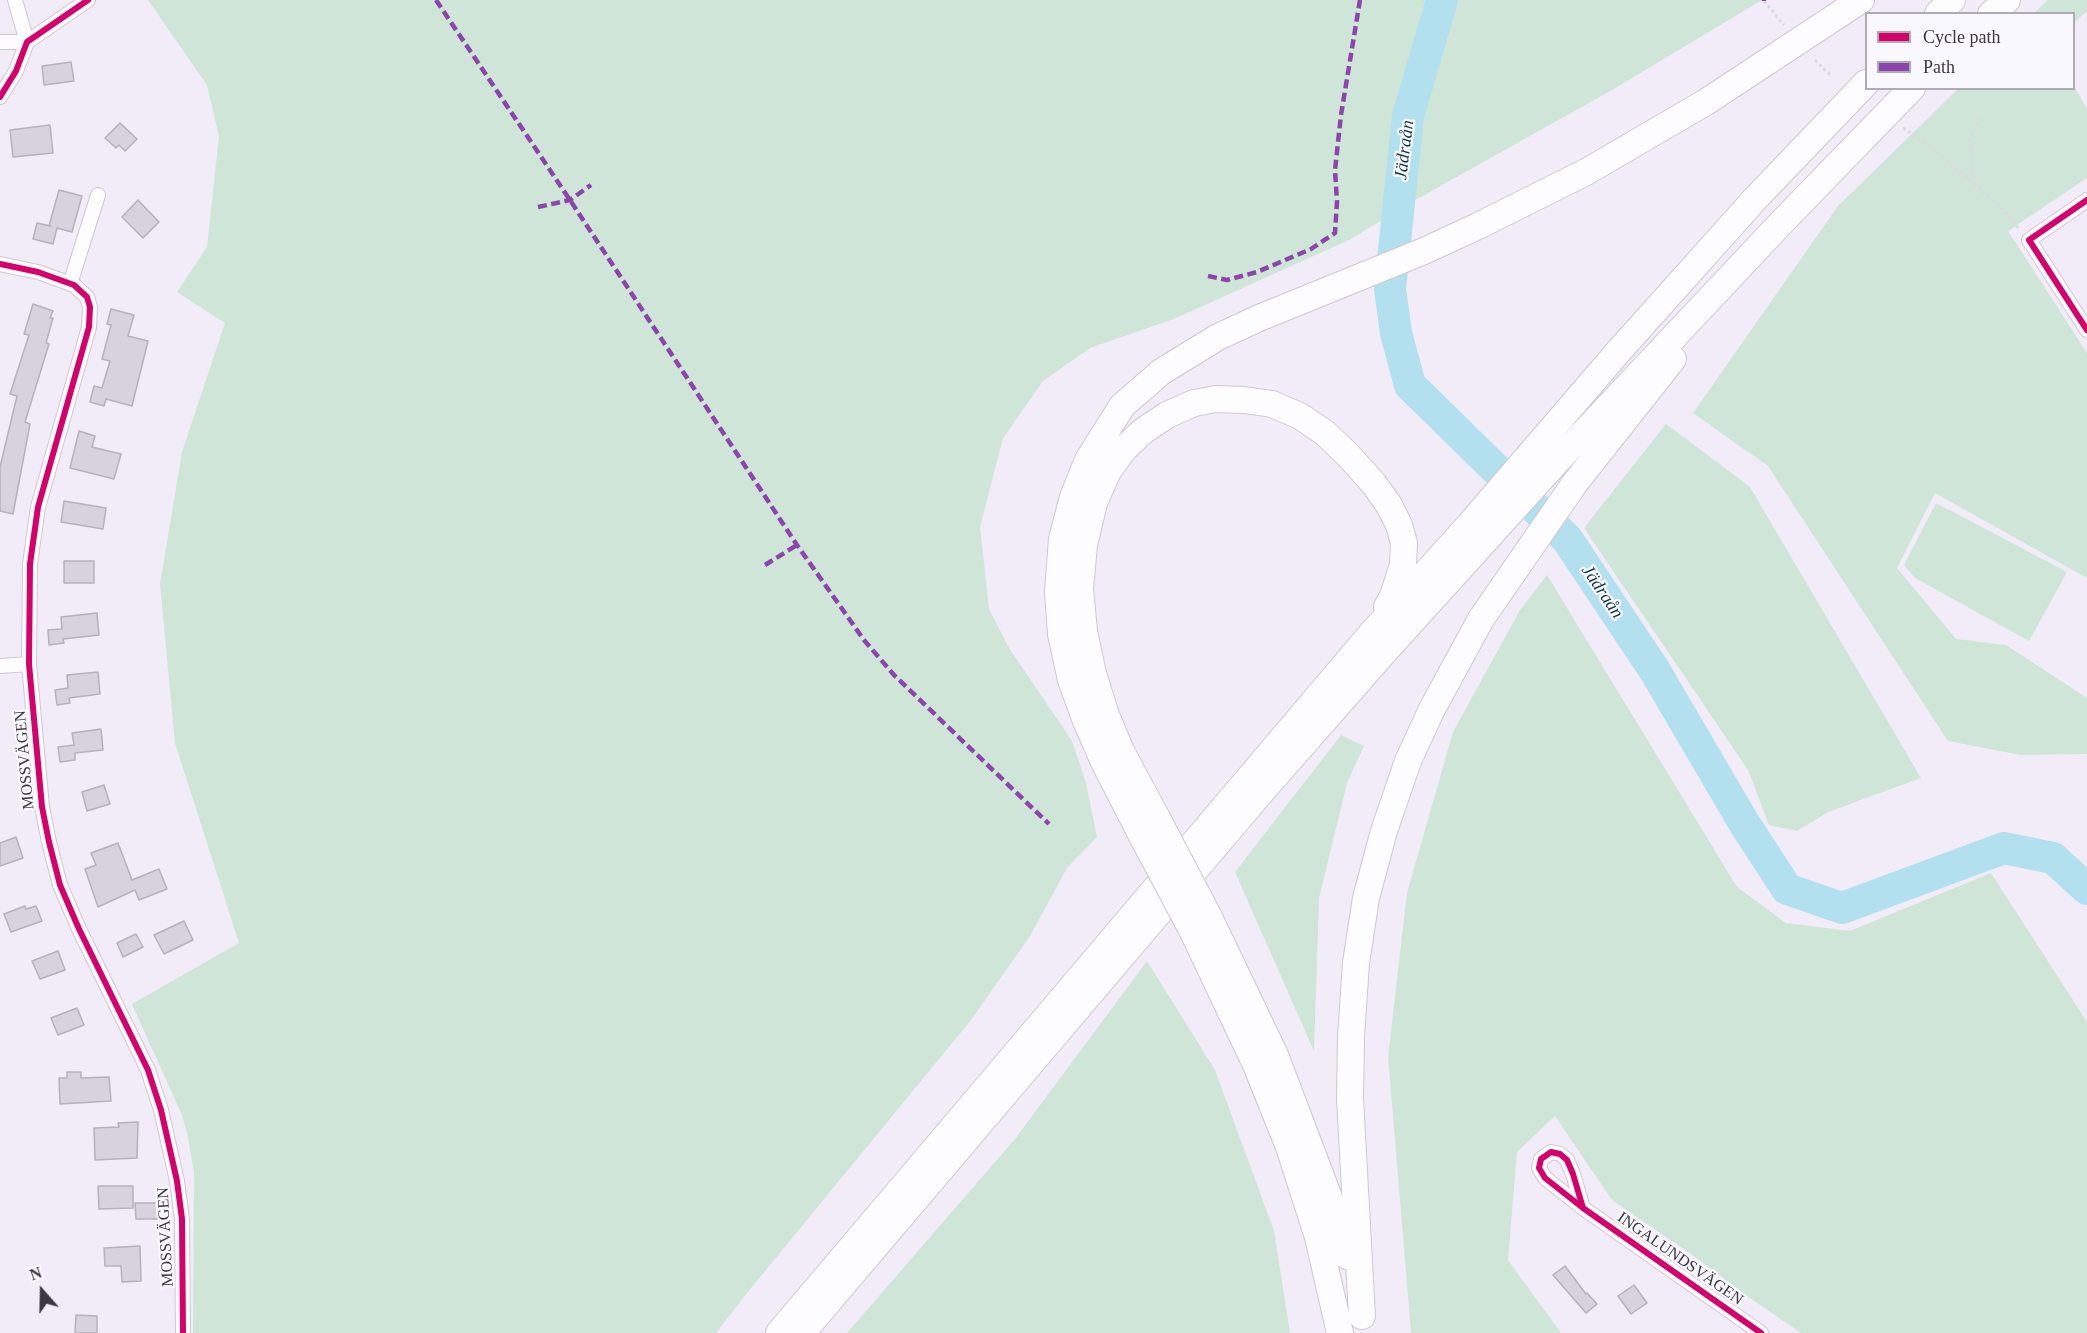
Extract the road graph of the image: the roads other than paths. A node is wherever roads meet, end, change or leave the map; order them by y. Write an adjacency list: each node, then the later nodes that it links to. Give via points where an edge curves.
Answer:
1 (15, 0): 9 (street)
2 (88, 0): 9 (street)
3 (1861, 0): 24 (highway, via 1706,102 1576,177 1424,251 1218,337 1184,356 1122,406 1088,460 1073,497 1062,539 1058,592 1061,634 1071,680 1086,721 1104,762)
4 (1952, 0): 6 (highway)
5 (2007, 0): 7 (highway)
6 (1940, 12)
7 (1993, 12)
8 (0, 42): 9 (street)
9 (27, 42): 12 (street)
10 (1865, 84): 19 (highway, via 1618,352)
11 (1910, 90): 15 (highway)
12 (0, 97)
13 (98, 195): 17 (street)
14 (2087, 201): 18 (street, via 2029,240)
15 (1781, 223): 19 (highway); 27 (highway, via 1575,483 1509,578 1456,663 1408,761 1366,898 1350,1037 1350,1099)
16 (0, 264): 17 (street, MOSSVÄGEN)
17 (70, 284): 22 (street, MOSSVÄGEN, via 87,297 91,316 38,507 30,564)
18 (2087, 330)
19 (1551, 449): 20 (highway)
20 (1476, 535): 21 (highway); 30 (highway)
21 (1371, 634): 24 (highway, via 1393,596 1403,565 1404,543 1389,504 1324,433 1300,416 1272,404 1216,399 1167,415 1143,430 1108,471 1094,503 1084,545 1080,589 1093,674); 29 (highway)
22 (29, 664): 23 (street); 28 (street, MOSSVÄGEN, via 42,807 60,885 148,1070 172,1151 182,1219)
23 (0, 666)
24 (1151, 829): 25 (highway, bridge)
25 (1201, 924): 27 (highway, via 1275,1055 1336,1216); 31 (highway, via 1289,1148 1318,1237)
26 (1583, 1208): 32 (street, INGALUNDSVÄGEN)
27 (1364, 1325)
28 (183, 1333)
29 (779, 1333)
30 (802, 1333)
31 (1340, 1333)
32 (1761, 1333)

